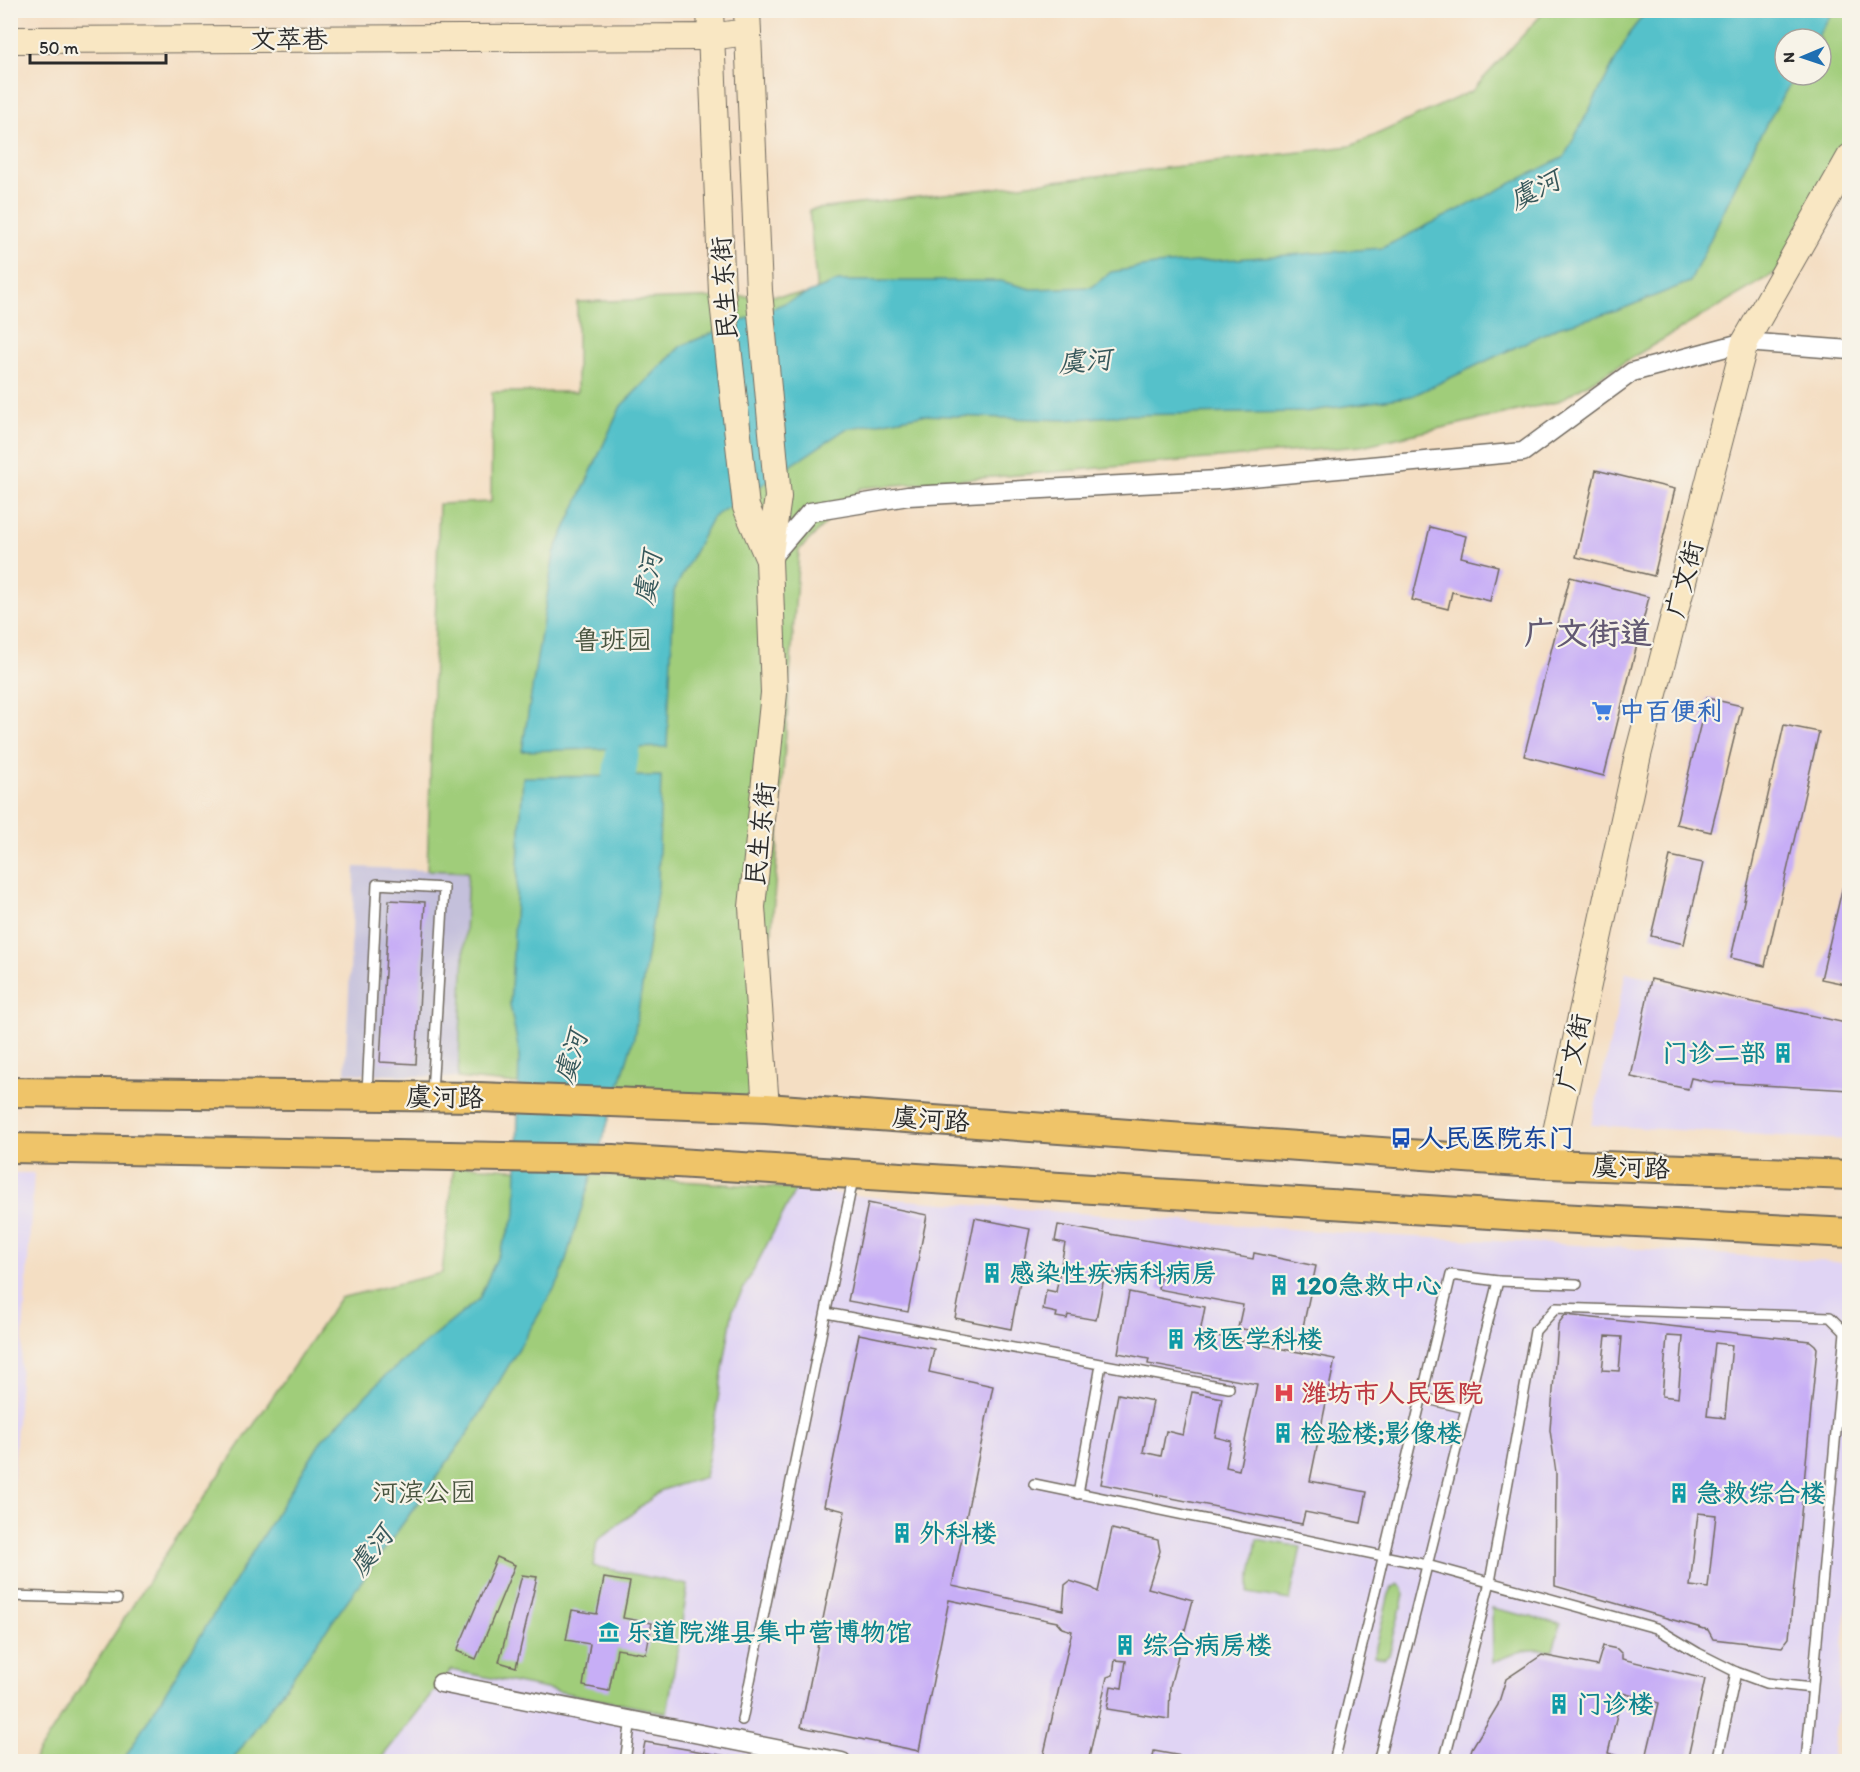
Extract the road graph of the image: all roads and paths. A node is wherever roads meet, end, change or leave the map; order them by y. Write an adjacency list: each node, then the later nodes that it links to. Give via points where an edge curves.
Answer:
1 (710, 10): 3 (street, 民生东街)
2 (747, 21): 3 (street, 文萃巷); 8 (street, 民生东街, via 759,291 778,497)
3 (710, 37): 4 (street, 文萃巷); 8 (street, 民生东街, via 722,293 746,507)
4 (10, 40)
5 (1850, 157): 6 (street, 广文街)
6 (1745, 342): 7 (street); 8 (street, via 1632,372 1523,452 1218,480 908,496 810,513); 14 (street, 广文街, via 1638,755)
7 (1850, 350)
8 (770, 561): 12 (street, 民生东街, via 774,693 752,907)
9 (10, 1092): 10 (main road, 虞河路)
10 (367, 1096): 11 (main road, 虞河路); 11 (lane, via 377,884 444,888)
11 (432, 1097): 12 (main road, 虞河路)
12 (766, 1108): 14 (main road, 虞河路)
13 (10, 1148): 15 (main road, via 613,1159)
14 (1549, 1164): 16 (main road, 虞河路)
15 (854, 1173): 17 (main road); 20 (lane)
16 (1850, 1175)
17 (1850, 1233)
18 (1498, 1281): 19 (lane); 23 (lane, via 1451,1275); 24 (lane)
19 (1576, 1284)
20 (826, 1314): 21 (lane); 36 (lane)
21 (1101, 1365): 22 (lane); 26 (lane)
22 (1229, 1388)
23 (1423, 1398): 24 (lane); 27 (lane)
24 (1466, 1408): 28 (lane)
25 (1034, 1484): 26 (lane)
26 (1078, 1494): 27 (lane)
27 (1384, 1556): 28 (lane); 39 (lane)
28 (1427, 1565): 29 (lane); 40 (lane)
29 (1490, 1582): 32 (lane, via 1656,1628); 34 (lane, via 1535,1331 1556,1308 1830,1317 1845,1332); 41 (lane)
30 (10, 1596): 31 (lane)
31 (117, 1599)
32 (1737, 1672): 34 (lane, via 1766,1683); 42 (lane)
33 (441, 1683): 35 (street)
34 (1812, 1688): 43 (lane)
35 (631, 1719): 37 (lane); 38 (street)
36 (742, 1720)
37 (625, 1761)
38 (842, 1761)
39 (1334, 1761)
40 (1378, 1761)
41 (1444, 1761)
42 (1717, 1761)
43 (1806, 1761)

